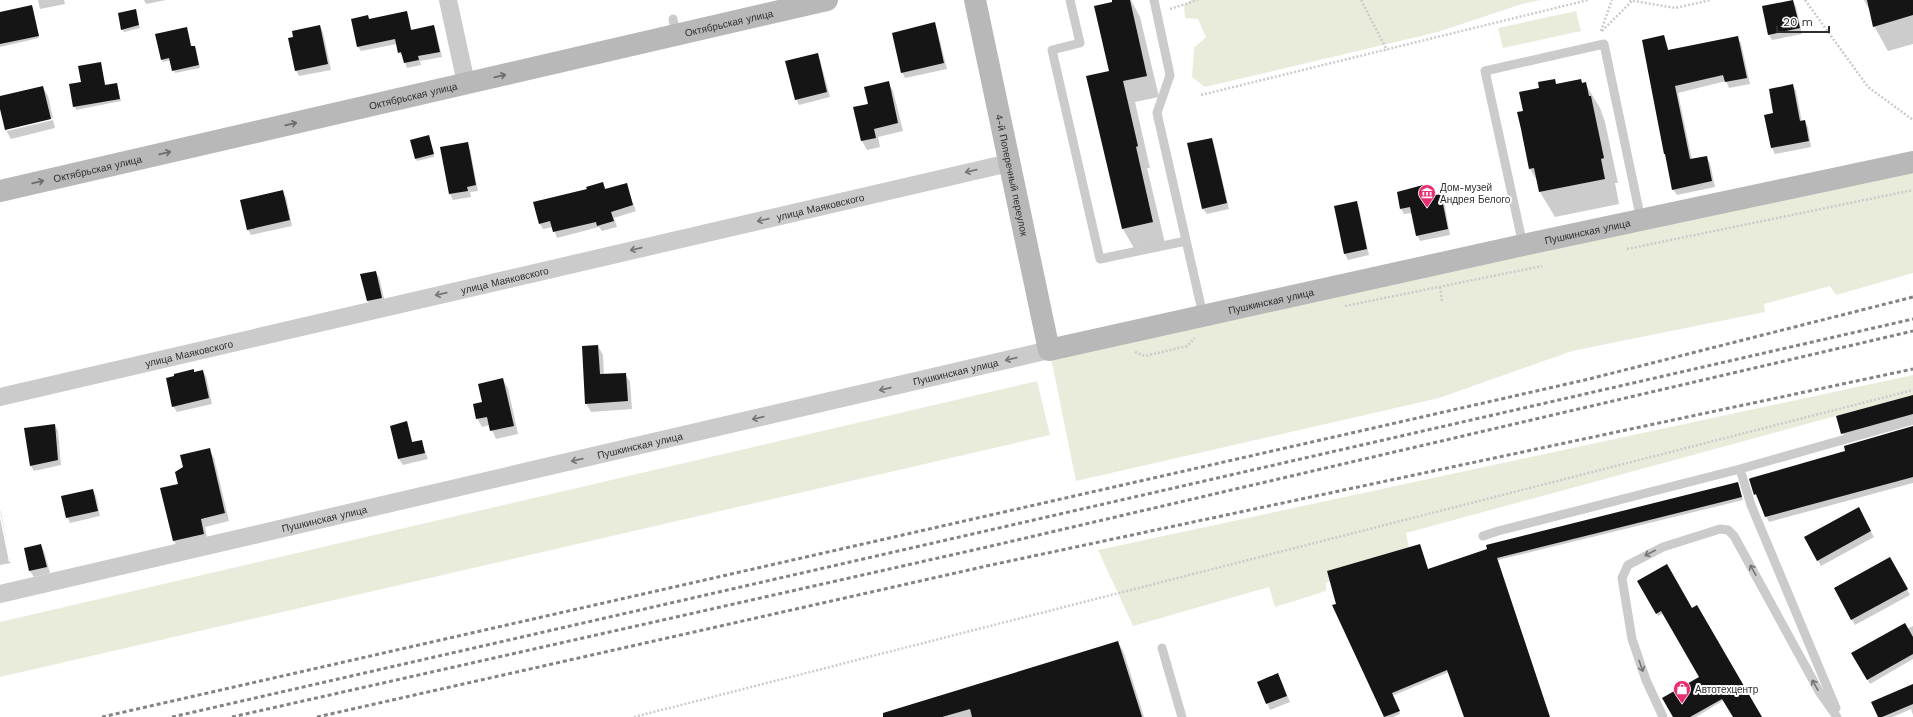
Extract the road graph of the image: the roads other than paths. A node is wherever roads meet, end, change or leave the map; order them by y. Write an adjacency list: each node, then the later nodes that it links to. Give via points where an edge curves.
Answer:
1 (448, 0): 6 (street)
2 (827, 0): 6 (street, Октябрьская улица, one-way to 2, via 674,27)
3 (975, 0): 8 (street, 4-й Поперечный переулок)
4 (1070, 0): 11 (lane, via 1080,43 1052,50 1100,259)
5 (1154, 0): 11 (lane, via 1170,75 1157,113)
6 (466, 83): 9 (street, Октябрьская улица, one-way to 6)
7 (1913, 162): 10 (street, Пушкинская улица)
8 (1009, 163): 14 (street, 4-й Поперечный переулок); 15 (street, улица Маяковского, one-way to 15)
9 (0, 191)
10 (1640, 220): 12 (street, Пушкинская улица); 12 (lane, via 1604,44 1485,71)
11 (1186, 241): 13 (lane)
12 (1523, 244): 13 (street, Пушкинская улица)
13 (1203, 315): 14 (street, Пушкинская улица)
14 (1049, 350): 19 (street, Пушкинская улица, one-way to 19)
15 (0, 397)
16 (1913, 420): 17 (lane)
17 (1740, 469): 18 (lane); 23 (lane, via 1751,505)
18 (1484, 536)
19 (0, 594)
20 (1162, 648): 21 (lane)
21 (1182, 717)
22 (1663, 717): 23 (lane, one-way to 22, via 1820,693 1734,536 1728,530 1720,529 1663,547 1628,565 1622,578 1632,639 1646,680)
23 (1838, 717)

